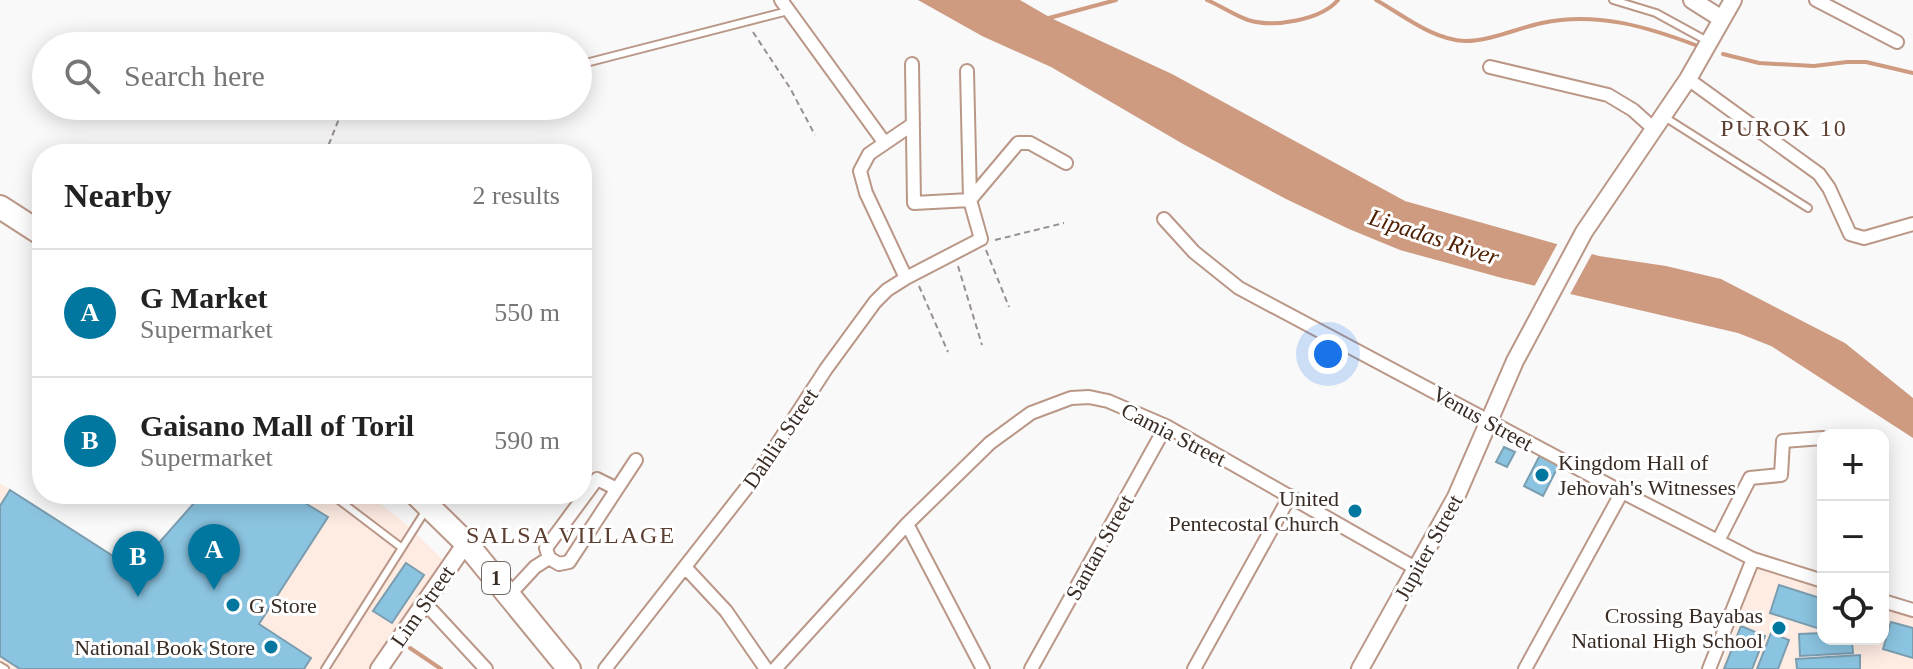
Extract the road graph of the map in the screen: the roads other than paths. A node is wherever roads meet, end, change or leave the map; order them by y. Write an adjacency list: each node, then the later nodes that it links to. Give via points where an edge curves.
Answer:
1 (1613, 0): 7 (lane, via 1656,13)
2 (1692, 0): 6 (main road)
3 (1733, 0): 6 (main road, Jupiter Street)
4 (1816, 0): 8 (street)
5 (785, 5): 9 (lane, via 745,22); 16 (street)
6 (1722, 19): 7 (main road, Jupiter Street)
7 (1709, 42): 13 (main road, Jupiter Street)
8 (1897, 42)
9 (592, 61)
10 (912, 64): 15 (street)
11 (1490, 67): 14 (street, via 1608,95)
12 (967, 71): 18 (street)
13 (1688, 79): 14 (main road, Jupiter Street); 22 (street, via 1819,174 1850,234 1864,238)
14 (1658, 122): 20 (lane); 25 (main road, Jupiter Street, via 1584,232 1532,326)
15 (913, 124): 16 (street); 18 (street, via 914,203)
16 (884, 142): 24 (street, via 863,161 861,181)
17 (1066, 163): 18 (street, via 1030,143 1018,143)
18 (970, 200): 24 (street, Dahlia Street, via 981,239)
19 (0, 207): 23 (highway)
20 (1808, 208)
21 (1164, 219): 25 (street, Venus Street, via 1239,288)
22 (1913, 224)
23 (32, 228)
24 (910, 276): 43 (street, Dahlia Street, via 868,311 759,472)
25 (1489, 422): 31 (street, Venus Street); 44 (main road, Jupiter Street)
26 (1166, 426): 32 (street, Camia Street); 37 (street, Camia Street, via 1089,397 1050,404 990,443); 58 (street, Santan Street)
27 (1817, 438): 38 (street, via 1783,441 1781,475 1750,478)
28 (636, 460): 30 (street)
29 (592, 486): 30 (street, via 597,479)
30 (617, 489): 41 (street, via 569,562)
31 (1622, 492): 38 (street, Venus Street); 61 (street)
32 (1290, 496): 44 (street, Camia Street); 59 (street)
33 (344, 504): 40 (lane)
34 (425, 504): 40 (lane)
35 (431, 504): 39 (highway, 1)
36 (579, 504): 41 (street, via 546,548)
37 (907, 524): 56 (street, Camia Street); 57 (street)
38 (1718, 541): 42 (street, Venus Street)
39 (466, 543): 46 (highway, 1); 47 (main road, Lim Street)
40 (402, 548): 50 (lane)
41 (549, 558): 46 (street)
42 (1753, 559): 45 (street, Venus Street); 62 (street)
43 (685, 567): 54 (street, Dahlia Street); 55 (street, via 726,611)
44 (1417, 569): 60 (main road, Jupiter Street)
45 (1817, 579)
46 (510, 594): 53 (highway, 1)
47 (424, 602): 51 (main road, Lim Street); 52 (street)
48 (1889, 603): 49 (street)
49 (1913, 610)
50 (325, 669)
51 (379, 669)
52 (486, 669)
53 (569, 669)
54 (605, 669)
55 (766, 669)
56 (775, 669)
57 (983, 669)
58 (1031, 669)
59 (1194, 669)
60 (1360, 669)
61 (1525, 669)
62 (1709, 669)

